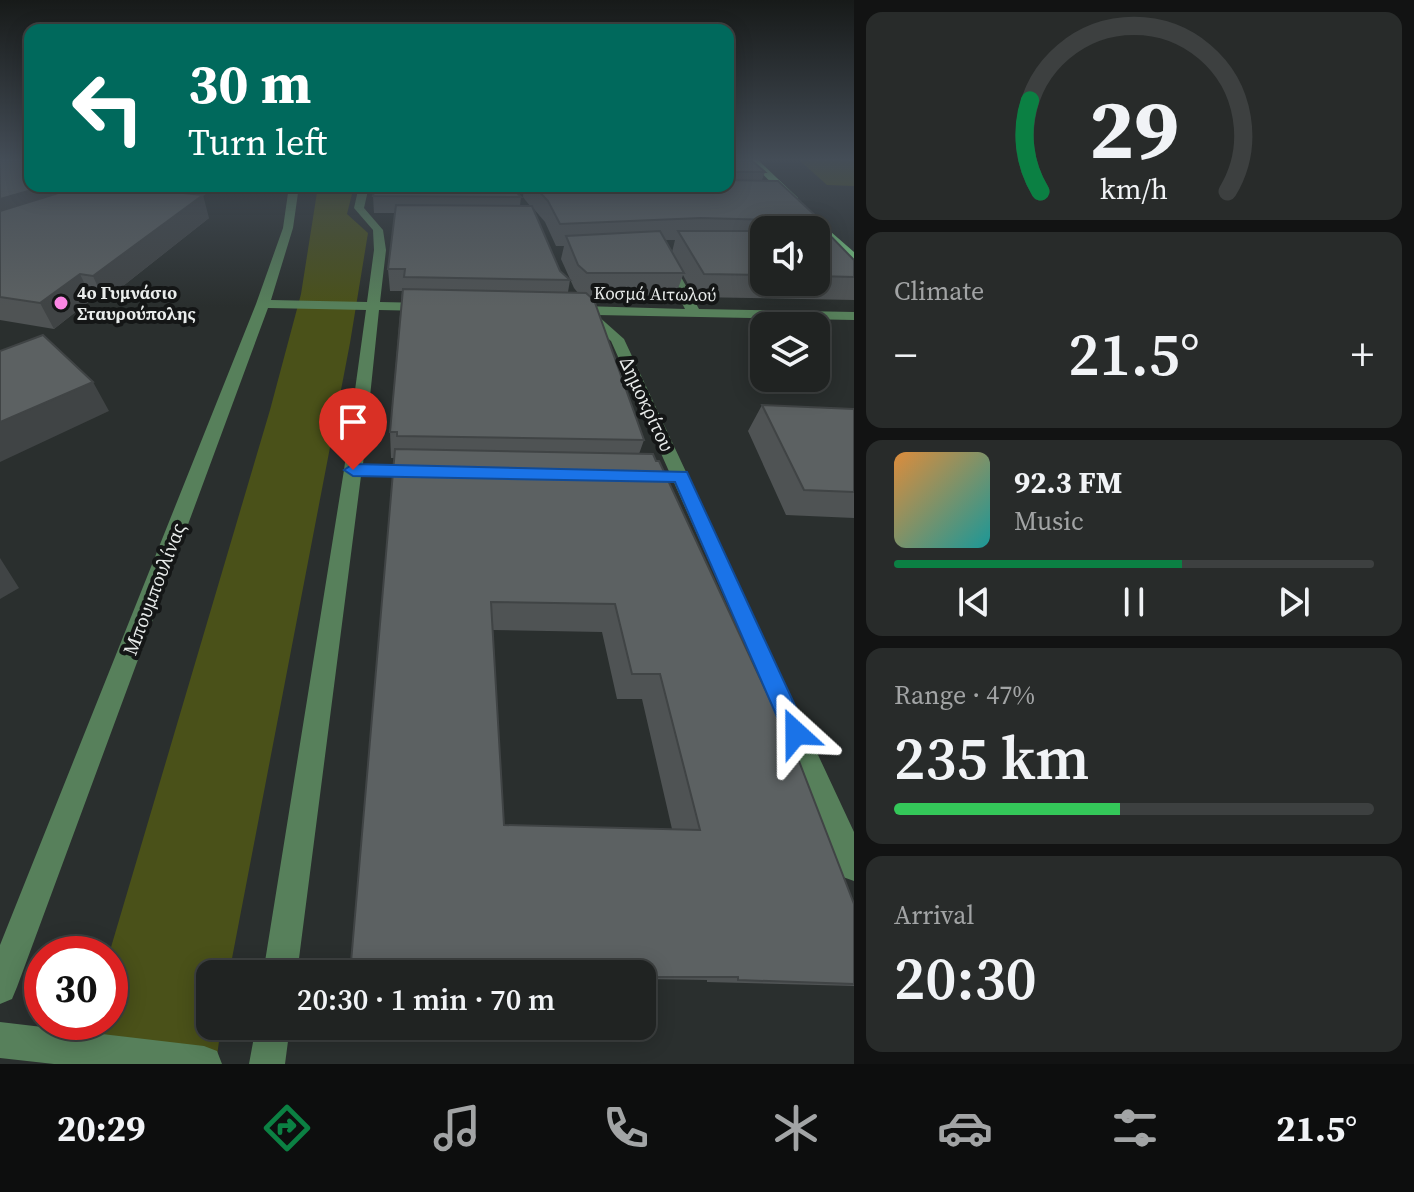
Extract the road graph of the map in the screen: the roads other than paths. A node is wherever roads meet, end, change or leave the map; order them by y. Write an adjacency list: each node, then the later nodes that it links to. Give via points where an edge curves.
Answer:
1 (291, 209): 8 (street, Μπουμπουλίνας)
2 (360, 209): 9 (street, via 375,219 379,237)
3 (830, 233): 6 (main road)
4 (659, 247): 12 (street)
5 (830, 249): 6 (street)
6 (849, 249): 7 (main road)
7 (854, 259)
8 (263, 304): 9 (street); 18 (street, Μπουμπουλίνας)
9 (373, 306): 11 (street); 14 (street)
10 (574, 307): 12 (street, Κοσμά Αιτωλού); 16 (street, Δημοκρίτου, via 617,339 673,476)
11 (449, 308)
12 (694, 313): 13 (street, Κοσμά Αιτωλού)
13 (854, 316)
14 (353, 470): 15 (street); 17 (street)
15 (446, 472)
16 (854, 866)
17 (282, 960)
18 (0, 987)
19 (0, 1040): 21 (street)
20 (271, 1040): 22 (street)
21 (204, 1064)
22 (267, 1064)

